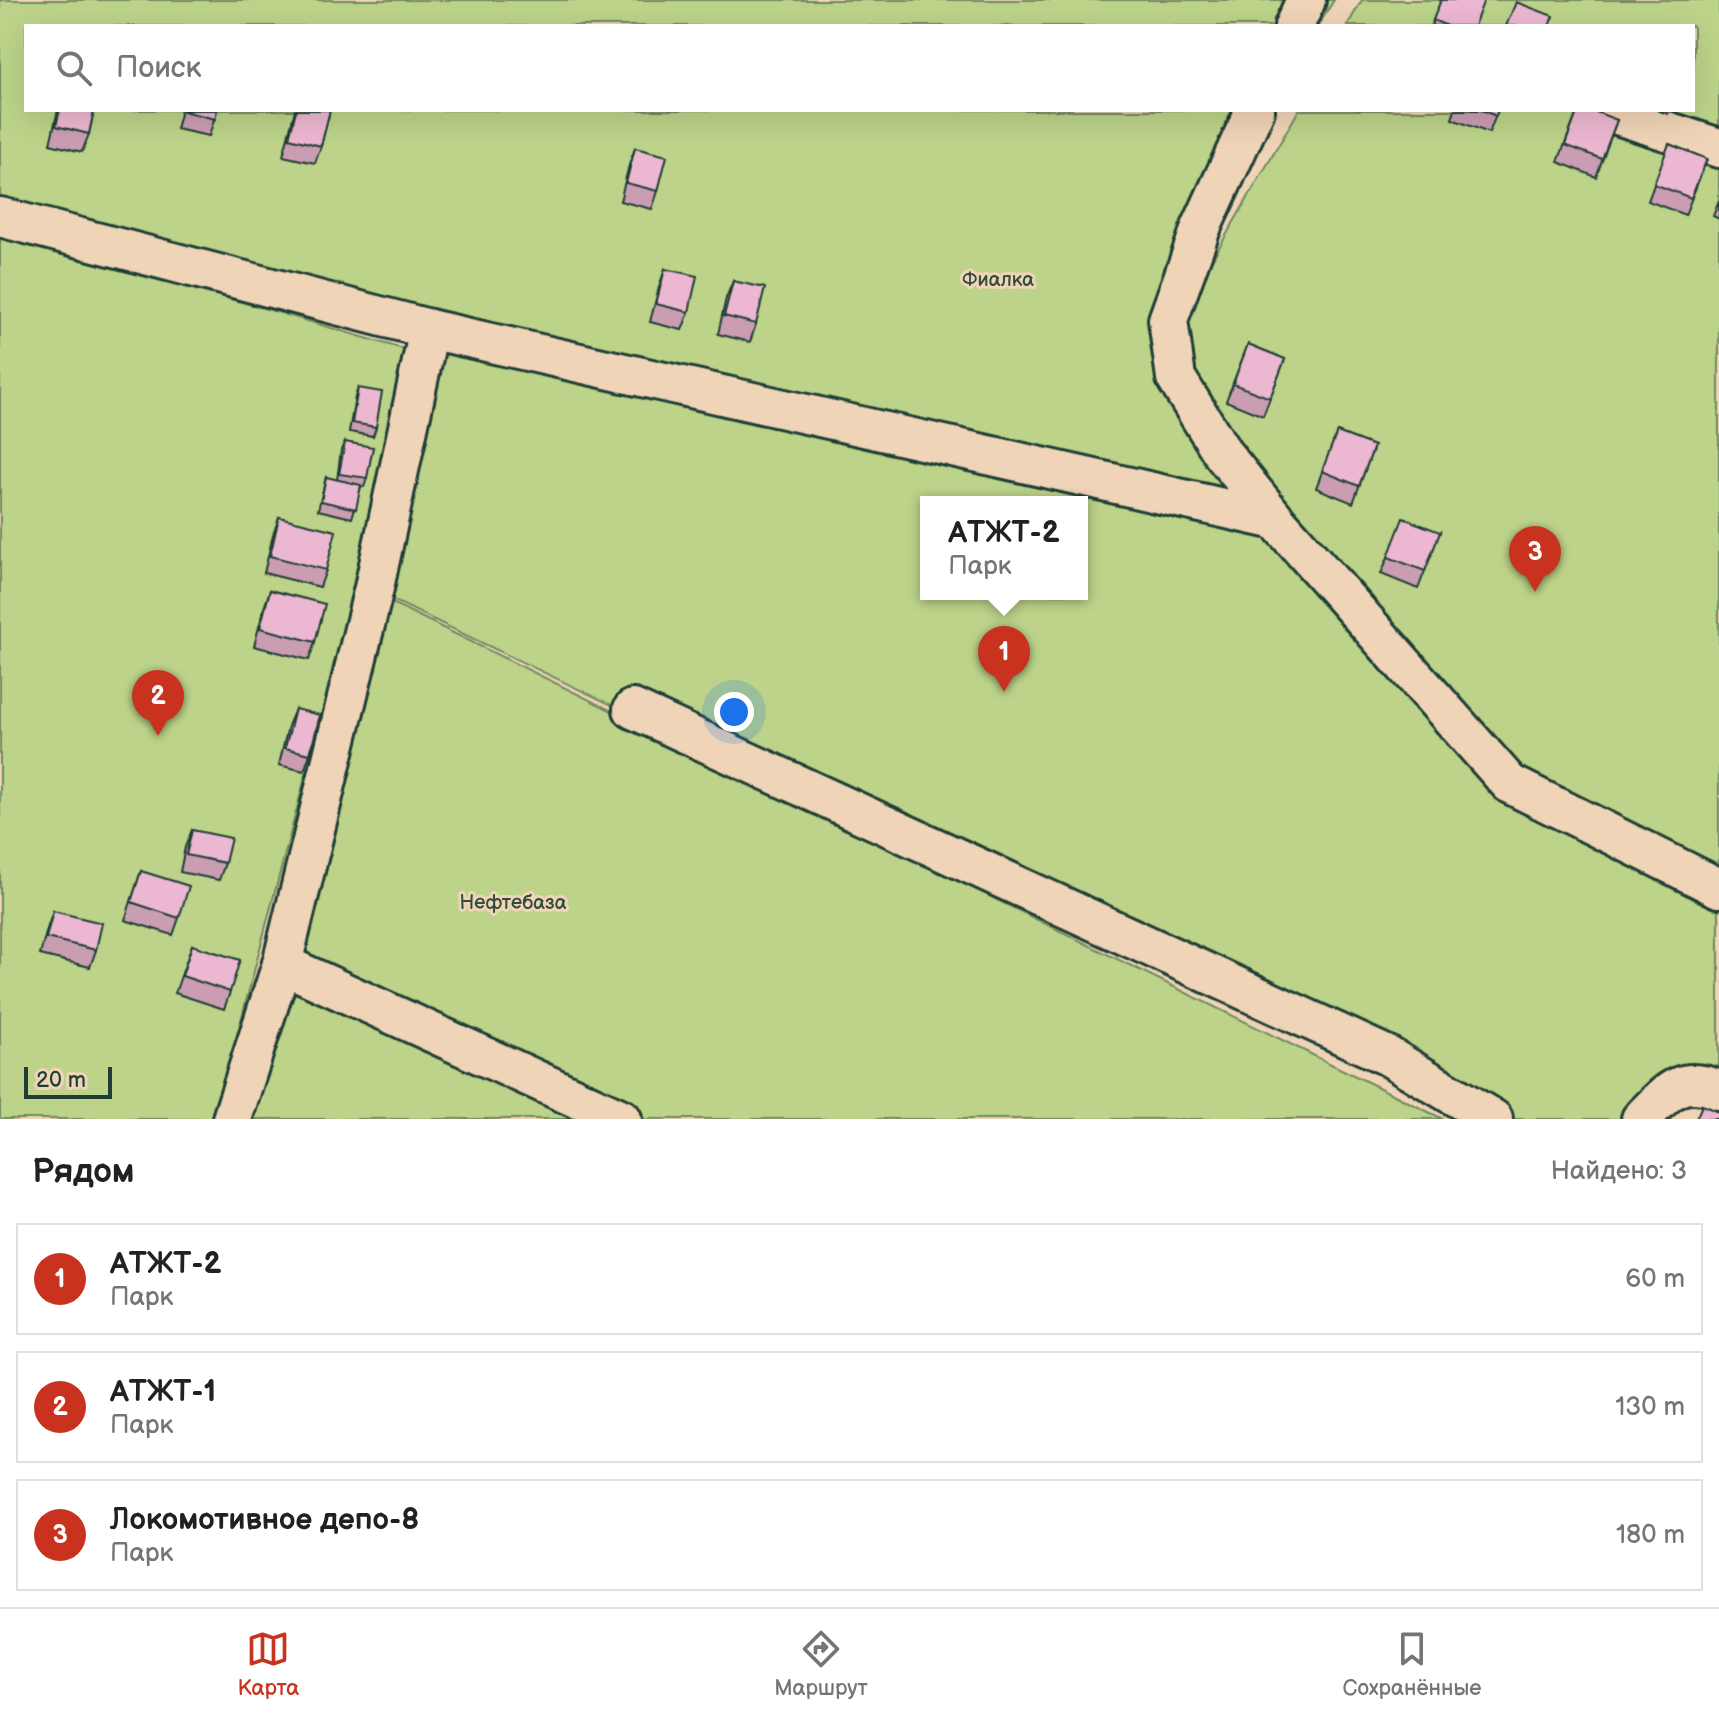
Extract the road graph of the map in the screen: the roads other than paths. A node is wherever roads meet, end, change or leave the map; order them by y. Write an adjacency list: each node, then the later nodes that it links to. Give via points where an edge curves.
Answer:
1 (1306, 0): 2 (lane)
2 (1295, 24)
3 (1254, 112): 8 (lane, via 1201,228 1168,320 1176,378 1223,454)
4 (1608, 112): 5 (lane)
5 (1719, 148)
6 (0, 217): 7 (lane)
7 (429, 329): 8 (lane); 11 (lane, via 374,588)
8 (1276, 520): 10 (lane, via 1510,784)
9 (633, 709): 15 (lane, via 1388,1056)
10 (1719, 888)
11 (282, 964): 13 (lane); 14 (lane)
12 (1719, 1090): 16 (lane, via 1699,1082 1673,1087)
13 (232, 1119)
14 (622, 1119)
15 (1493, 1119)
16 (1641, 1119)

